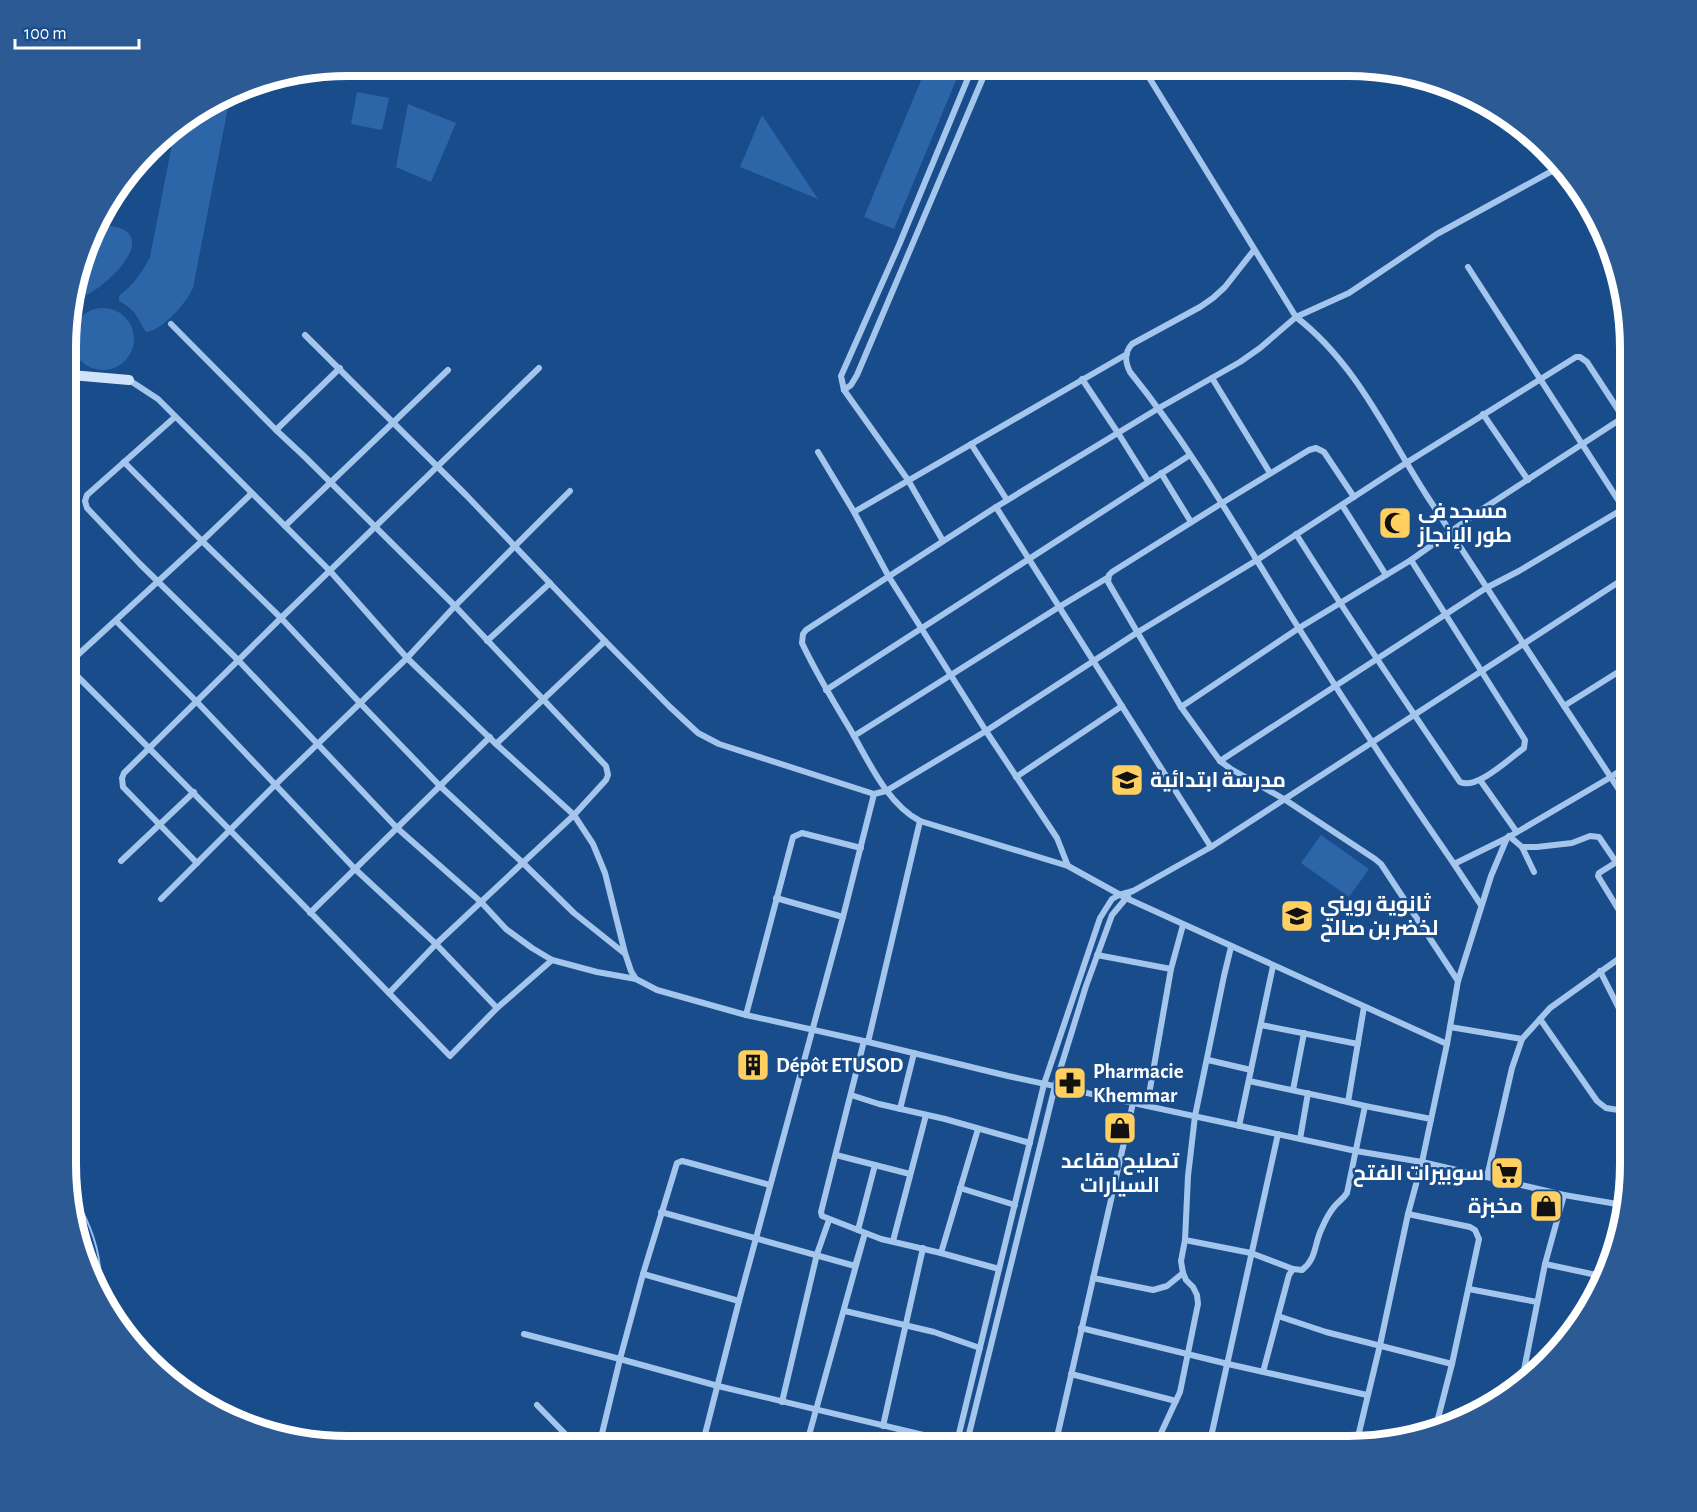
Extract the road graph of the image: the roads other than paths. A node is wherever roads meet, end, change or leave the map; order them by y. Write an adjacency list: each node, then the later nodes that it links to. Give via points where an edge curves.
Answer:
1 (969, 76): 19 (street, via 843,371)
2 (984, 76): 19 (street, via 855,379)
3 (1148, 76): 5 (street)
4 (1554, 170): 7 (street, via 1437,234 1349,293)
5 (1254, 250): 7 (street); 10 (street, via 1213,298 1132,344)
6 (1468, 267): 16 (street)
7 (1296, 317): 15 (street, via 1260,348); 33 (street, via 1317,334 1346,368)
8 (171, 324): 26 (street)
9 (305, 334): 11 (street)
10 (1126, 354): 18 (street); 21 (street, via 1130,372)
11 (340, 368): 25 (street); 26 (street)
12 (538, 368): 34 (street)
13 (448, 370): 25 (street)
14 (76, 375): 17 (main road)
15 (1212, 378): 21 (street); 36 (street)
16 (1539, 379): 20 (street, via 1580,357); 22 (street); 29 (street)
17 (129, 380): 23 (street, via 158,399)
18 (1082, 380): 27 (street); 28 (street)
19 (844, 390): 37 (street)
20 (1620, 406)
21 (1159, 408): 27 (street); 31 (street)
22 (1483, 414): 33 (street); 38 (street)
23 (175, 417): 32 (street); 42 (street)
24 (1620, 419): 29 (street)
25 (393, 421): 34 (street); 39 (street)
26 (276, 430): 39 (street)
27 (1118, 433): 40 (street); 44 (street)
28 (971, 444): 37 (street); 44 (street)
29 (1581, 444): 38 (street); 46 (street)
30 (818, 452): 50 (street)
31 (1190, 455): 35 (street); 45 (street)
32 (124, 462): 56 (street); 67 (street, via 87,495 85,504)
33 (1406, 463): 43 (street); 54 (street)
34 (437, 466): 53 (street); 58 (street)
35 (1161, 473): 40 (street); 51 (street)
36 (1270, 473): 43 (street, via 1310,450 1320,449); 45 (street)
37 (908, 480): 50 (street); 57 (street)
38 (1528, 480): 54 (street)
39 (330, 482): 52 (street); 53 (street)
40 (1148, 482): 59 (street)
41 (570, 491): 58 (street)
42 (251, 494): 52 (street); 56 (street)
43 (1354, 497): 47 (street)
44 (1006, 500): 48 (street)
45 (1222, 503): 51 (street); 60 (street)
46 (1620, 504)
47 (1342, 505): 55 (street); 63 (street)
48 (996, 507): 57 (street); 59 (street)
49 (1620, 511): 69 (street)
50 (854, 512): 64 (street)
51 (1191, 522): 65 (street)
52 (285, 526): 62 (street)
53 (375, 526): 62 (street); 71 (street)
54 (1450, 533): 61 (street); 69 (street)
55 (1296, 534): 60 (street); 70 (street)
56 (202, 541): 67 (street); 74 (street)
57 (944, 541): 64 (street)
58 (515, 546): 68 (street); 71 (street)
59 (1028, 558): 72 (street); 76 (street)
60 (1257, 560): 77 (street); 78 (street)
61 (1411, 560): 63 (street); 73 (street)
62 (330, 571): 74 (street); 83 (street)
63 (1386, 575): 70 (street)
64 (889, 577): 76 (street); 92 (street, via 803,634 802,643)
65 (1107, 578): 72 (street); 78 (street)
66 (1620, 580): 81 (street)
67 (157, 581): 75 (street); 85 (street)
68 (550, 583): 79 (street); 80 (street)
69 (1486, 588): 73 (street); 81 (street)
70 (1340, 603): 77 (street); 84 (street)
71 (455, 606): 79 (street); 83 (street)
72 (1059, 607): 86 (street); 90 (street)
73 (1445, 614): 84 (street); 88 (street)
74 (281, 618): 85 (street); 95 (street)
75 (116, 621): 82 (street); 94 (street)
76 (921, 628): 90 (street); 92 (street)
77 (1299, 628): 91 (street); 98 (street)
78 (1138, 632): 86 (street); 98 (street)
79 (488, 641): 93 (street)
80 (605, 641): 93 (street); 117 (street, via 698,733 718,744)
81 (1522, 644): 88 (street); 97 (street)
82 (76, 657)
83 (407, 658): 95 (street); 102 (street)
84 (1377, 658): 91 (street); 99 (street)
85 (238, 660): 94 (street); 104 (street)
86 (1094, 661): 96 (street); 100 (street)
87 (1620, 671): 97 (street)
88 (1480, 672): 99 (street); 111 (street, via 1526,742 1524,748)
89 (76, 675): 106 (street)
90 (951, 675): 100 (street); 101 (street)
91 (1335, 685): 103 (street); 107 (street)
92 (826, 690): 101 (street)
93 (542, 700): 105 (street); 119 (street, via 608,771 606,780)
94 (196, 702): 106 (street); 112 (street)
95 (360, 704): 104 (street); 113 (street)
96 (1122, 706): 109 (street); 126 (street)
97 (1564, 706): 110 (street)
98 (1181, 707): 107 (street)
99 (1414, 715): 103 (street); 111 (street, via 1460,782)
100 (986, 731): 109 (street); 114 (street)
101 (854, 736): 114 (street)
102 (490, 737): 105 (street); 113 (street)
103 (1372, 742): 118 (street); 134 (street)
104 (317, 743): 112 (street); 122 (street)
105 (496, 744): 119 (street)
106 (150, 748): 116 (street); 121 (street, via 124,773 122,783)
107 (1220, 761): 118 (street)
108 (1620, 771): 110 (street)
109 (1016, 777): 135 (street, via 1057,838)
110 (1611, 777): 115 (street); 124 (street)
111 (1480, 780): 124 (street)
112 (275, 785): 123 (street); 136 (street)
113 (440, 786): 122 (street); 133 (street)
114 (886, 791): 117 (street); 120 (street)
115 (1620, 791)
116 (194, 792): 121 (street); 123 (street)
117 (874, 794): 128 (street)
118 (1284, 799): 126 (street); 157 (street, via 1381,864)
119 (574, 815): 133 (street); 149 (street, via 605,873)
120 (920, 821): 135 (street); 169 (street)
121 (160, 825): 130 (street); 132 (street)
122 (397, 828): 136 (street); 141 (street)
123 (231, 829): 132 (street); 144 (street)
124 (1516, 831): 125 (street)
125 (1508, 837): 127 (street); 134 (street); 142 (street)
126 (1211, 847): 138 (street)
127 (1522, 847): 131 (street, via 1555,846 1594,836 1599,837); 137 (street)
128 (861, 848): 139 (street, via 797,834 791,841); 145 (street)
129 (1620, 860): 131 (street)
130 (121, 861)
131 (1617, 862): 143 (street, via 1599,873 1599,878)
132 (197, 863): 140 (street)
133 (523, 863): 141 (street); 149 (street, via 574,913)
134 (1454, 864): 142 (street)
135 (1068, 866): 138 (street)
136 (356, 869): 144 (street); 147 (street)
137 (1534, 872)
138 (1123, 896): 146 (street); 150 (street); 176 (street, via 1106,906 1094,934)
139 (776, 898): 145 (street); 162 (street)
140 (161, 899)
141 (481, 902): 147 (street); 152 (street, via 506,929)
142 (1481, 905): 157 (street)
143 (1620, 912)
144 (310, 913): 158 (street)
145 (843, 917): 166 (street)
146 (1183, 925): 148 (street); 154 (street)
147 (436, 944): 158 (street); 160 (street)
148 (1232, 947): 153 (street); 173 (street)
149 (625, 953): 156 (street)
150 (1097, 955): 154 (street); 177 (street)
151 (1620, 957): 155 (street)
152 (552, 960): 156 (street); 160 (street)
153 (1273, 966): 159 (street); 164 (street)
154 (1171, 969): 183 (street)
155 (1600, 971): 161 (street); 163 (street)
156 (636, 979): 162 (street, via 657,990)
157 (1458, 981): 165 (street)
158 (389, 993): 160 (street, via 450,1056)
159 (1364, 1007): 170 (street); 171 (street)
160 (497, 1008)
161 (1620, 1010)
162 (746, 1015): 166 (street)
163 (1539, 1019): 168 (street); 186 (street, via 1597,1101 1606,1108)
164 (1261, 1025): 167 (street); 174 (street)
165 (1450, 1027): 168 (street); 171 (street)
166 (813, 1030): 169 (street); 201 (street)
167 (1304, 1034): 170 (street); 178 (street)
168 (1522, 1039): 200 (street)
169 (866, 1041): 172 (street); 180 (street)
170 (1358, 1044): 181 (street)
171 (1447, 1044): 189 (street)
172 (914, 1053): 176 (street); 185 (street)
173 (1208, 1060): 174 (street); 188 (street)
174 (1251, 1070): 175 (street)
175 (1249, 1081): 178 (street); 190 (street)
176 (1044, 1084): 177 (street); 194 (street)
177 (1055, 1086): 182 (street); 256 (street)
178 (1293, 1090): 179 (street)
179 (1308, 1093): 181 (street); 193 (street)
180 (851, 1095): 185 (street); 196 (street)
181 (1348, 1102): 184 (street)
182 (1133, 1103): 183 (street); 223 (street)
183 (1146, 1106): 188 (street)
184 (1365, 1106): 189 (street); 195 (street)
185 (900, 1108): 187 (street)
186 (1620, 1110)
187 (926, 1115): 191 (street); 199 (street)
188 (1195, 1116): 190 (street); 211 (street)
189 (1431, 1119): 197 (street)
190 (1239, 1126): 192 (street)
191 (978, 1129): 194 (street); 202 (street)
192 (1278, 1134): 193 (street); 215 (street)
193 (1300, 1139): 195 (street)
194 (1030, 1143): 205 (street)
195 (1356, 1151): 197 (street); 219 (street, via 1347,1193 1321,1230 1309,1264 1302,1270)
196 (836, 1155): 198 (street); 208 (street, via 821,1212)
197 (1422, 1162): 200 (street); 207 (street)
198 (875, 1165): 199 (street); 209 (street)
199 (910, 1174): 212 (street)
200 (1487, 1176): 203 (street)
201 (770, 1185): 206 (street, via 679,1161); 210 (street)
202 (960, 1188): 205 (street); 214 (street)
203 (1564, 1195): 204 (street); 217 (street)
204 (1617, 1204)
205 (1014, 1205): 218 (street)
206 (661, 1212): 210 (street); 221 (street)
207 (1408, 1214): 224 (street, via 1475,1230 1479,1239); 232 (street)
208 (829, 1220): 209 (street); 216 (street)
209 (861, 1232): 212 (street); 216 (street, via 855,1266); 227 (street)
210 (756, 1239): 216 (street); 225 (street)
211 (1185, 1240): 215 (street); 220 (street)
212 (892, 1241): 213 (street)
213 (923, 1248): 214 (street); 229 (street)
214 (941, 1253): 218 (street)
215 (1251, 1253): 219 (street); 236 (street)
216 (817, 1254): 244 (street)
217 (1545, 1264): 222 (street); 226 (street)
218 (999, 1269): 233 (street)
219 (1293, 1269): 228 (street)
220 (1183, 1273): 223 (street, via 1167,1286 1153,1290); 234 (street, via 1197,1295 1198,1304)
221 (643, 1274): 225 (street); 235 (street)
222 (1597, 1275)
223 (1093, 1278): 230 (street)
224 (1469, 1289): 226 (street); 237 (street)
225 (739, 1301): 241 (street)
226 (1537, 1302): 239 (street)
227 (845, 1311): 229 (street); 246 (street)
228 (1278, 1316): 232 (street); 238 (street)
229 (906, 1325): 233 (street); 248 (street)
230 (1081, 1328): 234 (street); 240 (street)
231 (524, 1334): 235 (street)
232 (1380, 1345): 237 (street); 242 (street)
233 (980, 1348): 255 (street)
234 (1188, 1354): 236 (street); 243 (street)
235 (620, 1359): 241 (street); 251 (street)
236 (1228, 1364): 238 (street); 259 (street)
237 (1452, 1364): 247 (street)
238 (1263, 1372): 242 (street)
239 (1523, 1372)
240 (1071, 1374): 243 (street); 257 (street)
241 (718, 1386): 244 (street); 252 (street)
242 (1367, 1395): 249 (street)
243 (1176, 1401): 258 (street)
244 (782, 1402): 246 (street)
245 (537, 1405): 250 (street)
246 (817, 1409): 248 (street); 253 (street)
247 (1437, 1420)
248 (884, 1426): 254 (street)
249 (1360, 1435)
250 (567, 1436)
251 (602, 1436)
252 (705, 1436)
253 (809, 1436)
254 (924, 1436)
255 (958, 1436)
256 (968, 1436)
257 (1057, 1436)
258 (1160, 1436)
259 (1211, 1436)

